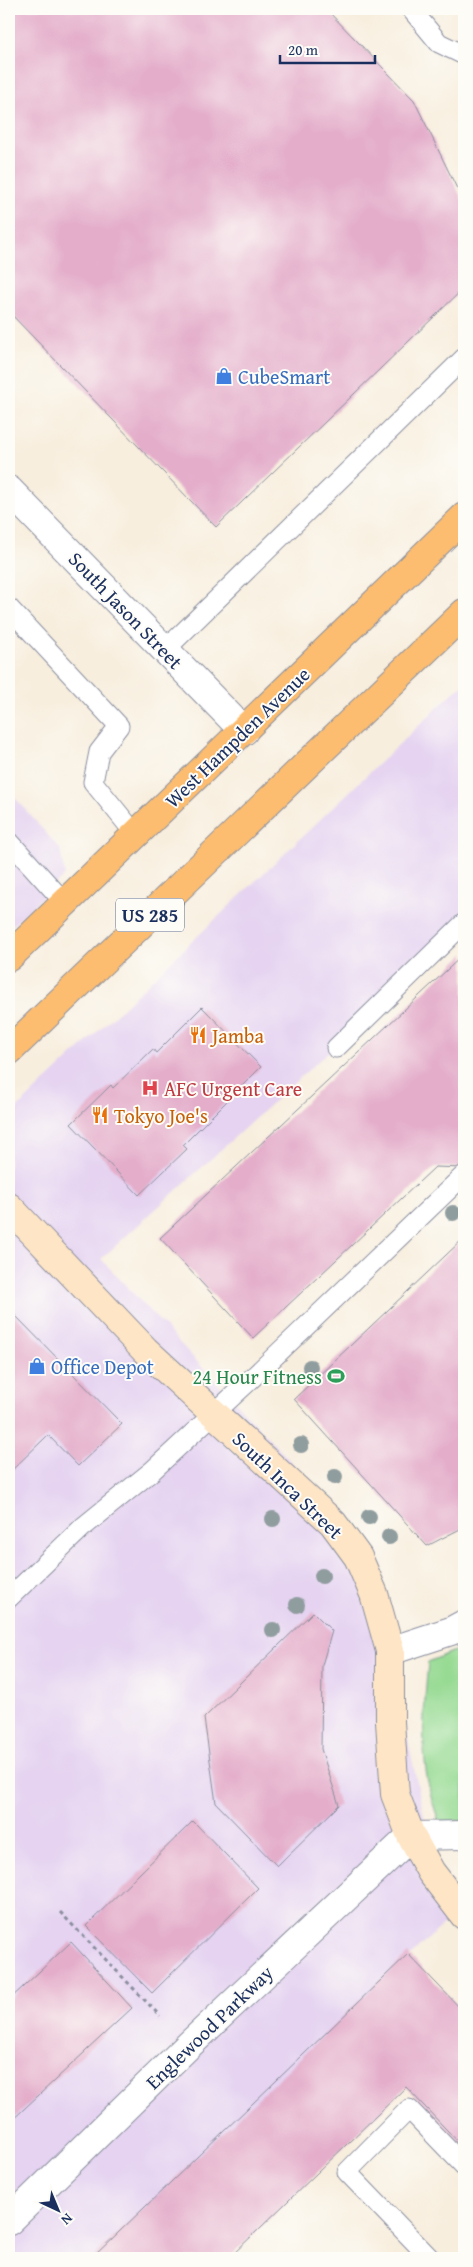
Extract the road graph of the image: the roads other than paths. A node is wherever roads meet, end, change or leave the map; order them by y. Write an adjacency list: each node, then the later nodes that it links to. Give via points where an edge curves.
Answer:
1 (411, 9): 2 (lane, via 439,43)
2 (464, 55)
3 (464, 358): 8 (lane)
4 (9, 490): 8 (street, South Jason Street)
5 (464, 517): 9 (highway, West Hampden Avenue)
6 (9, 608): 10 (lane, via 119,726 99,752 93,782)
7 (464, 613): 16 (highway, US 285)
8 (165, 650): 9 (street, South Jason Street)
9 (244, 731): 10 (highway, West Hampden Avenue)
10 (136, 835): 12 (highway, West Hampden Avenue)
11 (9, 841): 12 (lane)
12 (65, 903): 14 (highway, West Hampden Avenue)
13 (464, 922): 15 (lane)
14 (9, 958)
15 (336, 1048)
16 (9, 1051)
17 (464, 1175): 19 (lane)
18 (9, 1207): 19 (street, South Inca Street, via 145,1350)
19 (214, 1413): 20 (lane); 22 (street, South Inca Street, via 333,1523 358,1557 374,1594)
20 (9, 1598)
21 (464, 1624): 22 (street)
22 (390, 1651): 24 (street, South Inca Street, via 395,1794)
23 (464, 1835): 24 (street)
24 (411, 1836): 25 (street, South Inca Street, via 431,1872); 27 (street, Englewood Parkway, via 189,2045)
25 (464, 1915)
26 (464, 2166): 28 (lane, via 409,2109 347,2172)
27 (9, 2221)
28 (430, 2258)

